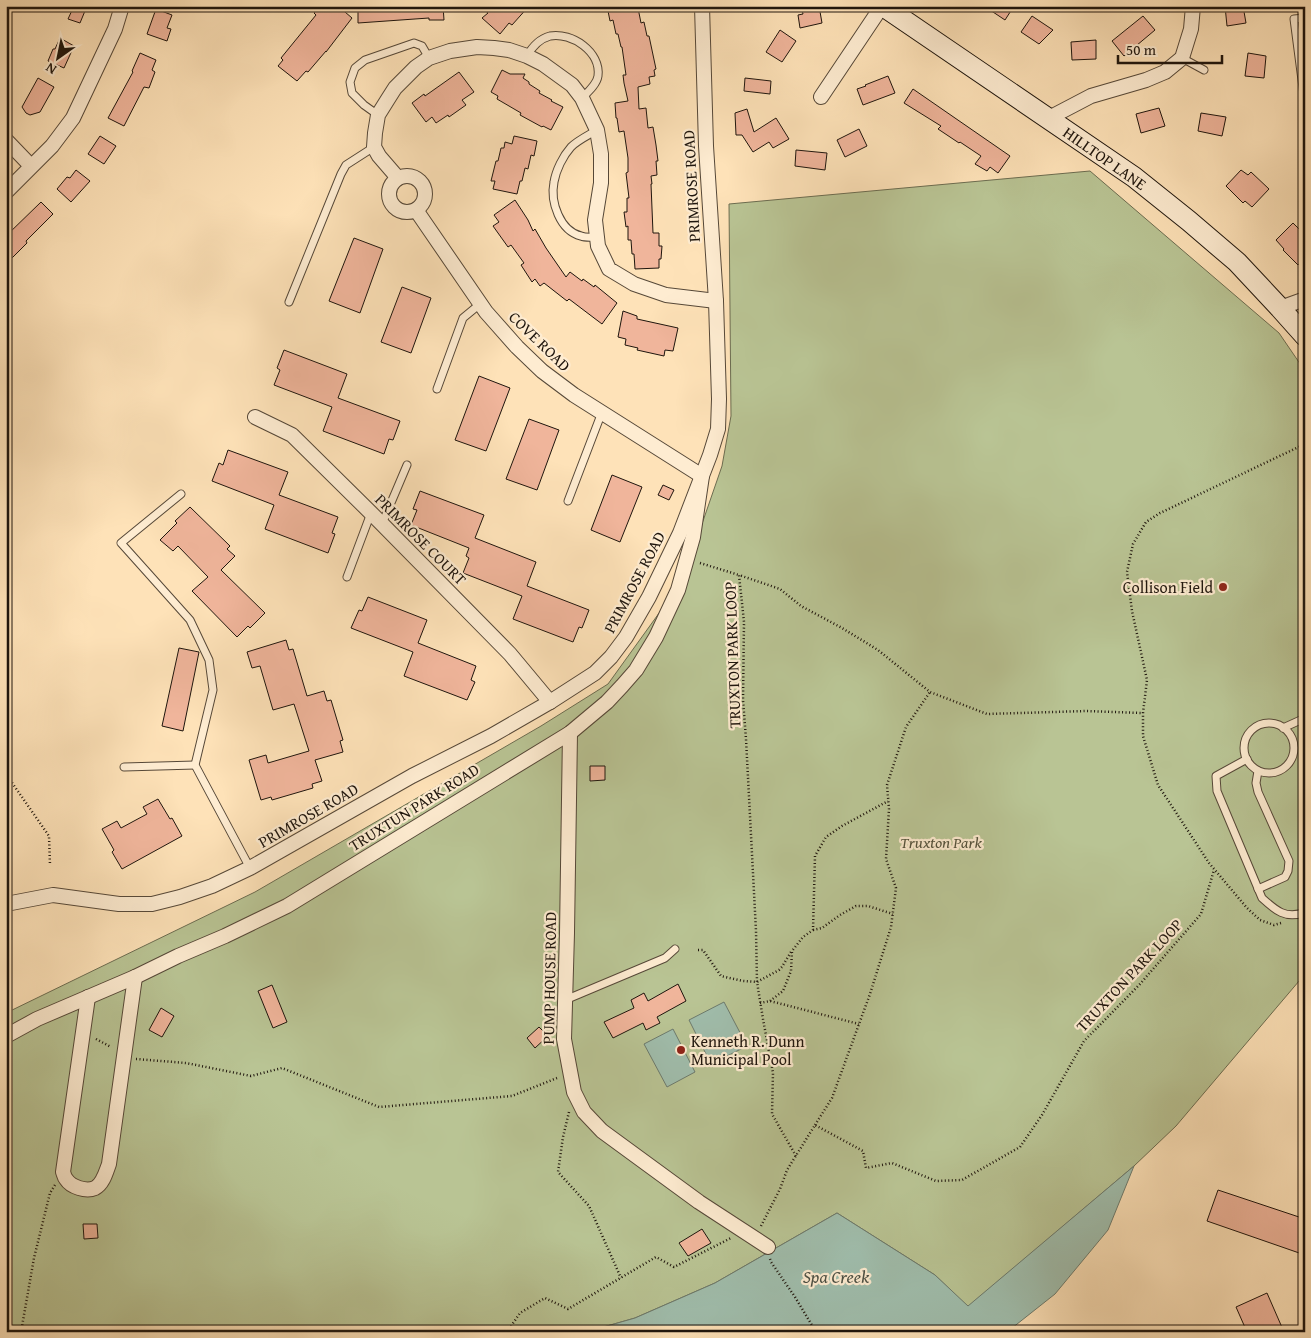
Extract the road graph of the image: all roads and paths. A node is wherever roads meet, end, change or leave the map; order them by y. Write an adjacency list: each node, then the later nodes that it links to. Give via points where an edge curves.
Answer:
1 (122, 6): 18 (street, via 115,29 73,118 52,146)
2 (702, 6): 24 (street, PRIMROSE ROAD, via 706,146)
3 (883, 6): 10 (street); 14 (street, HILLTOP LANE)
4 (1193, 6): 8 (street, via 1191,29)
5 (1305, 18): 12 (lane, via 1294,19)
6 (527, 56): 7 (street, via 509,50 477,47); 11 (street, via 558,74); 11 (lane, via 540,40 551,36 564,36 580,42 591,53 598,77)
7 (429, 58): 13 (street, via 395,88); 13 (lane, via 422,46 414,43 365,60 356,68 350,82 352,93)
8 (1182, 58): 9 (lane); 14 (street, via 1165,72 1092,96)
9 (1204, 70)
10 (821, 97)
11 (582, 98): 15 (street)
12 (1305, 103)
13 (378, 114): 17 (street)
14 (1049, 118): 27 (street, HILLTOP LANE, via 1189,220 1237,262)
15 (597, 130): 22 (street, via 602,154 595,220); 22 (lane, via 571,146 560,163 554,182 554,205 564,225 572,232 582,237)
16 (6, 140): 18 (street)
17 (374, 147): 19 (street); 25 (lane, via 346,165 341,174)
18 (31, 166): 20 (street)
19 (398, 178): 21 (street, via 390,188 393,206 403,212); 21 (street, via 410,175 424,186 425,198)
20 (6, 192)
21 (416, 210): 26 (street, COVE ROAD)
22 (597, 237): 24 (street, via 610,269 634,284 666,295)
23 (1305, 299): 27 (street)
24 (716, 301): 34 (street, PRIMROSE ROAD, via 718,429)
25 (289, 302)
26 (480, 304): 29 (lane, via 463,318); 30 (street, COVE ROAD, via 542,371)
27 (1280, 308): 28 (street, HILLTOP LANE)
28 (1304, 333)
29 (437, 389)
30 (602, 412): 34 (street, COVE ROAD); 36 (lane)
31 (255, 417): 37 (street, PRIMROSE COURT, via 292,435)
32 (1305, 444): 44 (path, via 1160,512 1146,522 1133,544 1127,572 1147,680)
33 (407, 465): 38 (lane)
34 (702, 476): 43 (street, PRIMROSE ROAD, via 680,533 626,637 595,673); 47 (street, TRUXTUN PARK ROAD, via 694,537 678,590 656,637 622,686)
35 (180, 494): 49 (lane, via 122,543 190,620 209,660 213,690)
36 (568, 501)
37 (370, 513): 38 (street, PRIMROSE COURT); 41 (lane)
38 (382, 524): 43 (street, PRIMROSE COURT, via 510,654)
39 (698, 563): 40 (path)
40 (740, 575): 42 (path, TRUXTON PARK LOOP, via 780,589 801,606 878,650); 67 (path, TRUXTON PARK LOOP)
41 (347, 577)
42 (930, 692): 44 (path, TRUXTON PARK LOOP, via 987,714); 53 (path, via 906,727 887,785)
43 (550, 702): 55 (street, PRIMROSE ROAD)
44 (1143, 713): 56 (path, via 1143,736 1158,785)
45 (1305, 718): 46 (lane)
46 (1283, 728): 48 (lane, via 1268,723 1252,729 1244,743); 51 (lane, via 1289,734 1294,749 1288,764 1274,772)
47 (570, 733): 66 (street, TRUXTUN PARK ROAD, via 287,906); 69 (street, PUMP HOUSE ROAD)
48 (1247, 760): 51 (lane); 57 (lane, via 1216,776 1217,791)
49 (195, 765): 50 (lane); 55 (lane)
50 (124, 767)
51 (1258, 771): 57 (lane, via 1258,792 1289,861 1285,876)
52 (6, 774): 54 (path, via 49,836)
53 (888, 801): 60 (path, via 886,859 896,888); 62 (path, via 826,837 815,856)
54 (50, 865)
55 (250, 868): 58 (street, PRIMROSE ROAD, via 212,886 152,904 119,904 53,895)
56 (1214, 870): 61 (path, via 1260,920 1274,925 1283,923); 78 (path, TRUXTON PARK LOOP, via 1201,914 1140,984 1084,1041 1020,1147 962,1180 936,1181 892,1163 866,1168 863,1151)
57 (1258, 889): 61 (lane, via 1274,909)
58 (6, 904)
59 (1305, 912): 61 (lane)
60 (893, 914): 62 (path, via 868,906 856,906 822,928); 72 (path)
61 (1287, 914)
62 (813, 930): 65 (path)
63 (675, 949): 69 (lane, via 665,958)
64 (698, 950): 67 (path, via 703,950 721,976)
65 (792, 951): 67 (path, via 779,970); 70 (path, via 791,971 783,991)
66 (135, 977): 68 (street, TRUXTUN PARK ROAD); 75 (street)
67 (757, 982): 71 (path, TRUXTON PARK LOOP)
68 (88, 996): 73 (street); 74 (street, TRUXTUN PARK ROAD)
69 (565, 1001): 76 (street, PUMP HOUSE ROAD, via 564,1039)
70 (770, 1001): 71 (path); 72 (path)
71 (760, 1003): 79 (path, TRUXTON PARK LOOP, via 773,1073 772,1114)
72 (859, 1024): 78 (path, via 832,1098)
73 (83, 1032): 75 (path); 80 (street)
74 (6, 1036)
75 (124, 1054): 76 (path, via 147,1061 186,1063 251,1076 282,1068 379,1107 512,1096); 80 (street, via 109,1164 102,1181 96,1188 85,1190 66,1180)
76 (570, 1073): 77 (street, PUMP HOUSE ROAD)
77 (574, 1092): 81 (street, PUMP HOUSE ROAD, via 584,1112 602,1131 699,1202); 83 (path, via 558,1172 589,1206)
78 (815, 1124): 79 (path)
79 (796, 1156): 81 (path)
80 (63, 1172): 84 (path, via 50,1194)
81 (755, 1238): 82 (street, PUMP HOUSE ROAD); 83 (path, via 732,1237 674,1267 656,1257)
82 (768, 1247): 86 (path, via 771,1262)
83 (621, 1278): 85 (path, via 568,1309 545,1298 520,1313)
84 (21, 1332)
85 (507, 1332)
86 (816, 1332)

